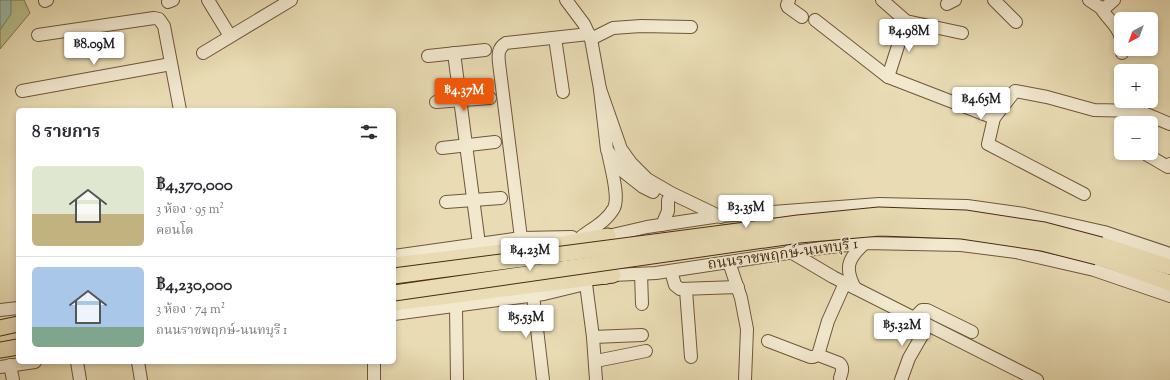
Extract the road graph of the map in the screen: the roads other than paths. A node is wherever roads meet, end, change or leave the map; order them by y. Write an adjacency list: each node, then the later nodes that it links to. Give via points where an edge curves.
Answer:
1 (208, 0): 18 (street)
2 (291, 0): 18 (street)
3 (566, 0): 19 (street)
4 (789, 0): 10 (street, via 788,7)
5 (882, 0): 12 (street)
6 (994, 0): 13 (street)
7 (1089, 0): 9 (street)
8 (1114, 0): 9 (street)
9 (1101, 8): 14 (street)
10 (802, 17)
11 (815, 20): 26 (street)
12 (906, 21): 16 (street); 26 (street)
13 (1016, 22)
14 (1114, 25)
15 (691, 27): 19 (street, via 613,28)
16 (962, 33)
17 (38, 35): 25 (street, via 159,19 164,26)
18 (230, 36): 22 (street)
19 (590, 36): 20 (street); 27 (street)
20 (555, 38): 29 (street); 53 (street, via 506,43 498,52)
21 (485, 50): 23 (street)
22 (203, 53)
23 (454, 53): 24 (street); 31 (street)
24 (428, 56)
25 (171, 64): 28 (street); 33 (street)
26 (888, 77): 34 (street)
27 (600, 89): 39 (street); 49 (street, via 621,149 631,163 647,179)
28 (22, 91)
29 (563, 92)
30 (490, 98): 31 (street)
31 (460, 100): 32 (street); 37 (street)
32 (436, 102)
33 (180, 108)
34 (994, 118): 35 (street, via 1015,91 1094,110 1139,111); 42 (street, via 988,144)
35 (1170, 124)
36 (495, 142): 37 (street)
37 (466, 145): 38 (street); 44 (street)
38 (442, 148)
39 (608, 150): 45 (street, via 624,172 643,187); 52 (street, via 616,197 614,206 608,217)
40 (1156, 160): 41 (street, via 1168,167)
41 (1170, 164)
42 (1084, 194)
43 (501, 198): 44 (street)
44 (473, 199): 46 (street); 55 (street)
45 (668, 200): 48 (street); 50 (street, via 668,211)
46 (446, 202)
47 (809, 210): 49 (street); 56 (street, via 801,220 799,229 803,241); 60 (street, via 879,204 967,206 1024,214 1104,232)
48 (707, 218): 49 (street); 50 (street)
49 (722, 221): 58 (street); 59 (street); 65 (street, via 713,244)
50 (657, 226): 51 (street); 65 (street, via 678,241 681,251)
51 (608, 236): 52 (street); 63 (main road, via 552,246)
52 (581, 237): 53 (street)
53 (521, 238): 55 (street)
54 (865, 243): 56 (street, ถนนราชพฤกษ์-นนทบุรี 1); 72 (street, via 850,259); 77 (street, ถนนราชพฤกษ์-นนทบุรี 1, via 961,244 1016,252 1094,270)
55 (479, 244): 61 (street)
56 (812, 250): 58 (street, ถนนราชพฤกษ์-นนทบุรี 1)
57 (1099, 251): 64 (main road, ถนนราชพฤกษ์-นนทบุรี 1); 67 (main road, ถนนราชพฤกษ์-นนทบุรี 1, bridge, via 1044,230 965,218 879,215 790,224); 70 (main road, ถนนราชพฤกษ์-นนทบุรี 1); 75 (main road, ถนนราชพฤกษ์-นนทบุรี 1, bridge, via 962,231 880,228 799,235)
58 (792, 252): 59 (street, ถนนราชพฤกษ์-นนทบุรี 1); 69 (street)
59 (778, 254): 62 (street, ถนนราชพฤกษ์-นนทบุรี 1); 69 (street)
60 (1170, 254)
61 (396, 256)
62 (729, 262): 65 (street, ถนนราชพฤกษ์-นนทบุรี 1); 73 (street)
63 (396, 265)
64 (1170, 267)
65 (670, 269): 66 (street, ถนนราชพฤกษ์-นนทบุรี 1); 74 (street, via 675,285)
66 (640, 274): 68 (street, ถนนราชพฤกษ์-นนทบุรี 1); 80 (street)
67 (396, 276)
68 (613, 276): 71 (street, ถนนราชพฤกษ์-นนทบุรี 1); 78 (main road)
69 (833, 277): 72 (street)
70 (1170, 283)
71 (586, 284): 76 (street, ถนนราชพฤกษ์-นนทบุรี 1); 90 (street)
72 (850, 286): 84 (street); 95 (street, via 828,321)
73 (738, 287): 74 (street); 112 (street, via 747,329)
74 (686, 290): 96 (street)
75 (396, 293)
76 (529, 296): 78 (street, ถนนราชพฤกษ์-นนทบุรี 1); 109 (street); 110 (street)
77 (1170, 296)
78 (453, 300): 79 (main road); 83 (street, ถนนราชพฤกษ์-นนทบุรี 1); 108 (street)
79 (396, 303)
80 (642, 304)
81 (16, 308): 82 (street)
82 (0, 310)
83 (396, 314)
84 (914, 318): 86 (street); 88 (street, via 922,310 927,310)
85 (16, 325): 87 (main road)
86 (928, 325): 113 (street, via 909,358); 114 (street)
87 (0, 328)
88 (972, 332)
89 (642, 335): 90 (street)
90 (593, 337): 97 (street)
91 (768, 341): 95 (street, via 810,357)
92 (16, 348): 93 (main road)
93 (1, 349)
94 (646, 351): 97 (street)
95 (818, 355): 103 (street, via 842,365)
96 (691, 358)
97 (596, 361): 111 (street)
98 (20, 364): 102 (street)
99 (77, 364): 105 (street)
100 (138, 364): 106 (street)
101 (374, 364): 107 (street)
102 (5, 366): 104 (street)
103 (840, 378)
104 (13, 380)
105 (80, 380)
106 (140, 380)
107 (374, 380)
108 (457, 380)
109 (535, 380)
110 (543, 380)
111 (596, 380)
112 (745, 380)
113 (901, 380)
114 (1037, 380)

